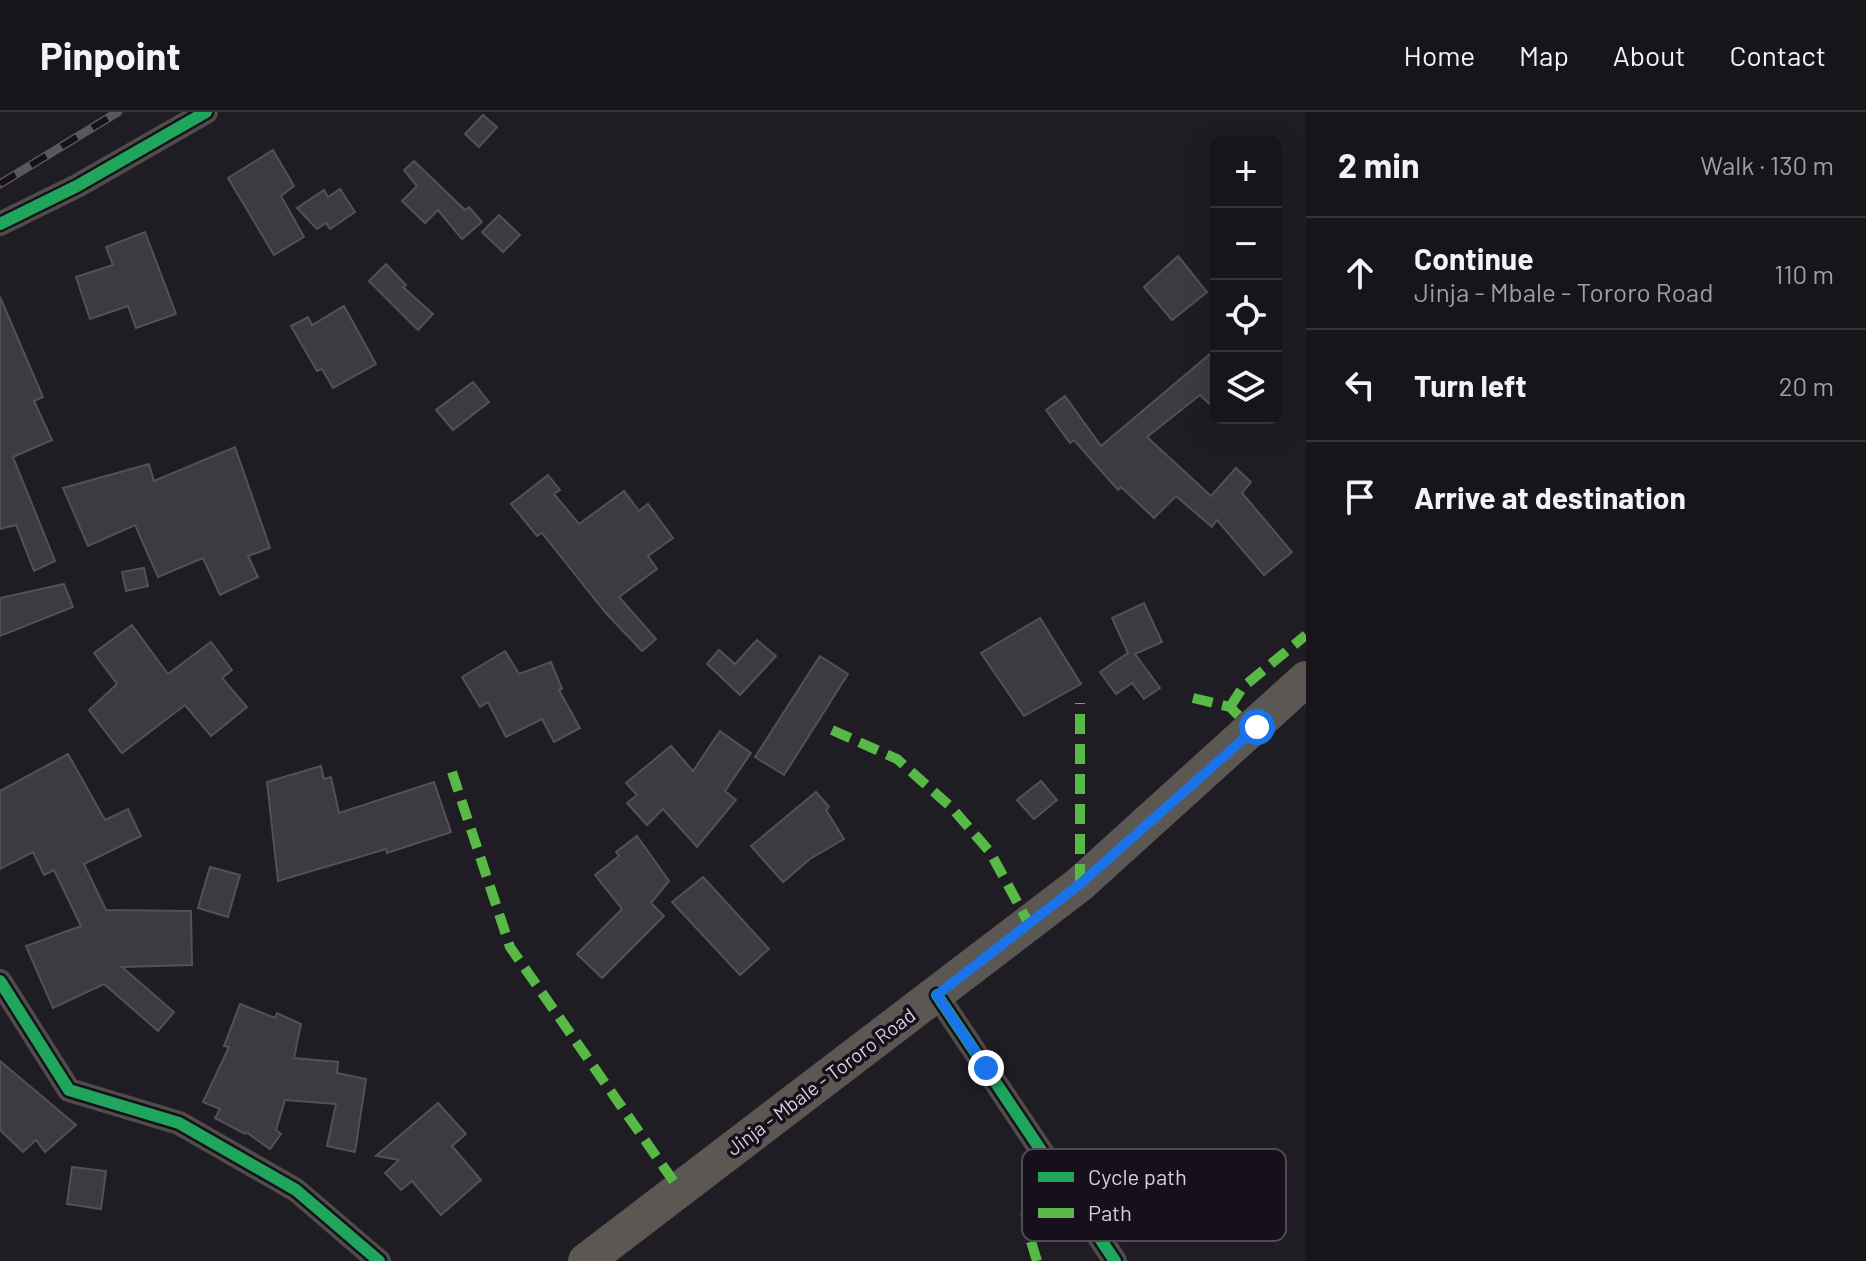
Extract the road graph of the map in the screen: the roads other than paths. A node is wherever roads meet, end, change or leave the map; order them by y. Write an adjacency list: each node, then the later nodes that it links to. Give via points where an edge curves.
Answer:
1 (206, 112): 2 (street)
2 (0, 224)
3 (1306, 679): 5 (main road, Jinja - Mbale - Tororo Road, via 1080,884)
4 (0, 981): 8 (street, via 69,1090 179,1123 296,1190)
5 (937, 995): 6 (street); 9 (main road, Jinja - Mbale - Tororo Road)
6 (1040, 1149)
7 (1102, 1241): 10 (street)
8 (379, 1261)
9 (586, 1261)
10 (1115, 1261)

